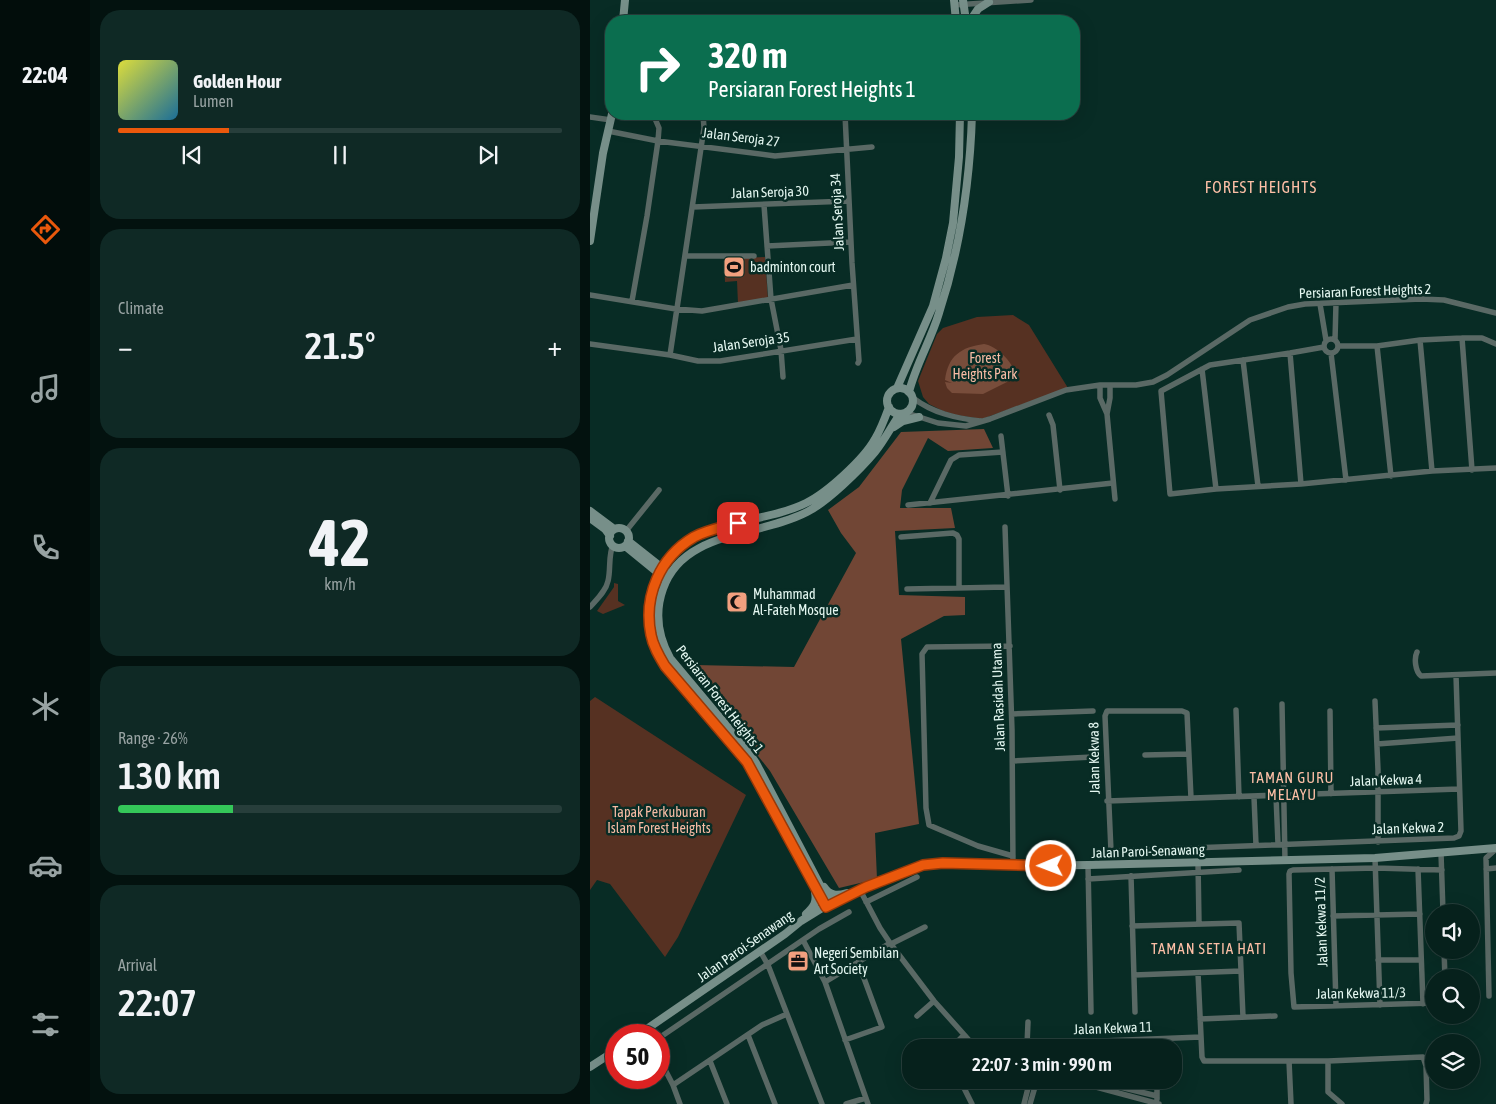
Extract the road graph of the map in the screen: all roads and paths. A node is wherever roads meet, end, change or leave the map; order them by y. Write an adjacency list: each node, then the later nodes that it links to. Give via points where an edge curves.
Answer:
1 (625, 0): 6 (street)
2 (1031, 0): 3 (street)
3 (986, 1): 5 (street); 9 (street)
4 (954, 2): 5 (street); 7 (street)
5 (963, 2): 8 (street)
6 (624, 15)
7 (955, 15)
8 (965, 15)
9 (974, 15)
10 (590, 117): 11 (street)
11 (605, 117)
12 (611, 120): 18 (street)
13 (656, 120): 19 (street)
14 (703, 120): 20 (street)
15 (845, 120): 22 (street, Jalan Seroja 34)
16 (960, 120): 57 (street, via 954,210 944,267 934,306)
17 (972, 120): 58 (street, via 962,220 955,256 938,316 912,380)
18 (608, 131): 19 (street, Jalan Seroja 27); 26 (street)
19 (658, 141): 20 (street, Jalan Seroja 27); 34 (street)
20 (701, 145): 22 (street, Jalan Seroja 27, via 775,156); 25 (street)
21 (872, 147): 22 (street, Jalan Seroja 27)
22 (846, 149): 23 (street, Jalan Seroja 34)
23 (849, 201): 24 (street, Jalan Seroja 30); 27 (street, Jalan Seroja 34)
24 (764, 205): 25 (street, Jalan Seroja 30); 28 (street)
25 (693, 207): 29 (street)
26 (590, 241)
27 (851, 242): 28 (street); 31 (street, Jalan Seroja 34)
28 (767, 246): 33 (street)
29 (686, 256): 30 (street); 37 (street)
30 (754, 256)
31 (853, 285): 33 (street); 40 (street, Jalan Seroja 34)
32 (590, 295): 34 (street)
33 (772, 299): 37 (street, via 702,311); 47 (street)
34 (632, 301): 37 (street)
35 (1336, 303): 36 (street, Persiaran Forest Heights 2); 38 (street, Persiaran Forest Heights 2, via 1436,300); 42 (street)
36 (1320, 304): 44 (street); 56 (street, Persiaran Forest Heights 2, via 1288,307 1250,320 1152,382)
37 (676, 309): 50 (street)
38 (1496, 313)
39 (1462, 338): 41 (street); 45 (street, via 1482,338); 69 (street)
40 (856, 339): 47 (street, Jalan Seroja 35); 52 (street, Jalan Seroja 34)
41 (1420, 340): 46 (street); 70 (street)
42 (1336, 343): 44 (street, via 1331,339); 46 (street); 48 (street, via 1337,350)
43 (590, 344): 50 (street, Jalan Seroja 35)
44 (1325, 344): 48 (street, via 1327,352); 49 (street)
45 (1496, 344)
46 (1376, 346): 71 (street)
47 (781, 350): 50 (street, Jalan Seroja 35, via 720,361 698,361); 54 (street)
48 (1331, 353): 72 (street)
49 (1290, 354): 51 (street); 74 (street)
50 (670, 355)
51 (1243, 360): 53 (street); 75 (street)
52 (858, 364)
53 (1202, 369): 76 (street); 76 (street, via 1161,391 1170,494)
54 (783, 377)
55 (1100, 385): 56 (street, Persiaran Forest Heights 2); 61 (street, via 1100,398); 64 (street, Persiaran Forest Heights 2, via 1066,390)
56 (1110, 385): 61 (street)
57 (897, 388): 58 (street, via 904,388); 59 (street, via 888,397)
58 (911, 395): 60 (street, via 913,405); 64 (street, via 923,406 940,413)
59 (888, 408): 60 (street); 92 (street, Persiaran Forest Heights 1, via 882,427 869,448 816,497 794,508 695,537 673,553)
60 (903, 414): 63 (street, Persiaran Forest Heights 2); 65 (street, Persiaran Forest Heights 1)
61 (1107, 414): 73 (street)
62 (1049, 415): 78 (street, via 1053,425)
63 (919, 417): 64 (street, Persiaran Forest Heights 2, via 966,426); 65 (street, via 903,421)
64 (982, 422)
65 (886, 435): 93 (street, Persiaran Forest Heights 1, via 865,462 819,505 775,524 705,545 678,562)
66 (1001, 436): 67 (street)
67 (1004, 452): 79 (street); 81 (street, via 955,457)
68 (1496, 468): 69 (street)
69 (1472, 470): 70 (street)
70 (1432, 471): 71 (street)
71 (1391, 476): 72 (street)
72 (1346, 480): 74 (street)
73 (1113, 483): 78 (street); 80 (street)
74 (1301, 484): 75 (street)
75 (1258, 486): 76 (street)
76 (1216, 489)
77 (659, 490): 87 (street)
78 (1060, 490): 79 (street)
79 (1008, 496): 81 (street)
80 (1115, 499)
81 (930, 503): 82 (street)
82 (908, 505)
83 (590, 511): 86 (street)
84 (590, 518): 88 (street)
85 (1005, 527): 95 (street, Jalan Rasidah Utama)
86 (614, 529): 87 (street); 88 (street)
87 (626, 531): 90 (street, via 629,535)
88 (610, 536): 91 (street)
89 (901, 538): 94 (street, via 955,533 959,539)
90 (626, 544): 91 (street, via 619,548); 92 (street)
91 (613, 545): 97 (street, via 607,586)
92 (660, 571): 93 (street); 152 (street, Persiaran Forest Heights 1, via 652,589 648,613 657,652 665,666 747,762)
93 (668, 577): 142 (street, Persiaran Forest Heights 1, via 659,599 657,617 664,646 670,658 756,763)
94 (959, 587): 95 (street); 96 (street)
95 (1007, 587): 98 (street, Jalan Rasidah Utama)
96 (908, 589)
97 (590, 607)
98 (1010, 646): 107 (street, Jalan Rasidah Utama); 133 (street, via 927,647 922,654 929,825 978,846)
99 (1417, 652): 101 (street, via 1418,674 1421,676)
100 (1496, 672): 101 (street)
101 (1456, 675): 108 (street, Jalan Kekwa 2)
102 (1375, 701): 109 (street)
103 (1282, 704): 120 (street)
104 (1236, 710): 123 (street)
105 (1093, 711): 107 (street)
106 (1330, 712): 118 (street)
107 (1012, 714): 115 (street, Jalan Rasidah Utama)
108 (1458, 725): 109 (street); 110 (street, Jalan Kekwa 2)
109 (1376, 728): 111 (street)
110 (1458, 738): 111 (street); 116 (street, Jalan Kekwa 2)
111 (1377, 744): 117 (street)
112 (1189, 754): 113 (street); 122 (street, Jalan Kekwa 8); 124 (street, Jalan Kekwa 8, via 1187,713 1107,711)
113 (1145, 755)
114 (1094, 757): 115 (street)
115 (1013, 761): 133 (street, Jalan Rasidah Utama)
116 (1459, 789): 117 (street, Jalan Kekwa 4); 125 (street, Jalan Kekwa 2, via 1459,836)
117 (1378, 792): 118 (street, Jalan Kekwa 4); 125 (street)
118 (1331, 794): 120 (street, Jalan Kekwa 4)
119 (1276, 796): 120 (street, Jalan Kekwa 4); 121 (street, Jalan Kekwa 4); 126 (street)
120 (1284, 796): 127 (street)
121 (1254, 797): 123 (street, Jalan Kekwa 4); 128 (street)
122 (1191, 798): 123 (street, Jalan Kekwa 4); 124 (street, Jalan Kekwa 4)
123 (1239, 798)
124 (1107, 801): 131 (street, Jalan Kekwa 8)
125 (1378, 842): 127 (street, Jalan Kekwa 2)
126 (1278, 844): 127 (street, Jalan Kekwa 2); 128 (street, Jalan Kekwa 2)
127 (1285, 844): 136 (street)
128 (1256, 845): 131 (street, Jalan Kekwa 2)
129 (1496, 849): 130 (street, Jalan Paroi-Senawang); 135 (street)
130 (1472, 850): 132 (street, Jalan Paroi-Senawang); 135 (street)
131 (1111, 851)
132 (1441, 853): 134 (street, Jalan Paroi-Senawang); 147 (street)
133 (1013, 856): 139 (street, Jalan Rasidah Utama)
134 (1374, 858): 136 (street, Jalan Paroi-Senawang); 140 (street)
135 (1486, 858): 145 (street)
136 (1285, 860): 137 (street, Jalan Paroi-Senawang)
137 (1198, 862): 138 (street, Jalan Paroi-Senawang); 148 (street)
138 (1088, 865): 139 (street, Jalan Paroi-Senawang); 151 (street)
139 (1013, 866): 153 (street, Jalan Paroi-Senawang, via 923,865)
140 (1376, 868): 143 (street); 144 (street); 159 (street)
141 (1496, 868): 145 (street)
142 (812, 869): 153 (street, via 830,893 844,894); 156 (street, Persiaran Forest Heights 1)
143 (1332, 869): 160 (street, Jalan Kekwa 11/2); 179 (street, Jalan Kekwa 11/3, via 1293,870 1289,874 1294,1007)
144 (1418, 869): 147 (street); 158 (street)
145 (1486, 869): 176 (street)
146 (1240, 870): 148 (street)
147 (1442, 870): 155 (street)
148 (1198, 872): 149 (street); 161 (street)
149 (1131, 876): 151 (street); 162 (street)
150 (917, 877): 154 (street)
151 (1088, 878): 181 (street)
152 (813, 883): 156 (street, Persiaran Forest Heights 1); 164 (street, via 814,908 792,924)
153 (863, 888): 154 (street); 156 (street, Jalan Paroi-Senawang)
154 (866, 902): 166 (street)
155 (1443, 904)
156 (828, 905): 164 (street, Jalan Paroi-Senawang)
157 (849, 912): 165 (street)
158 (1420, 914): 159 (street); 169 (street)
159 (1377, 915): 160 (street); 168 (street)
160 (1333, 916): 179 (street, Jalan Kekwa 11/2)
161 (1199, 924): 162 (street); 172 (street, via 1240,923)
162 (1132, 926): 174 (street)
163 (925, 927): 166 (street)
164 (785, 934): 167 (street, Jalan Paroi-Senawang)
165 (803, 940): 171 (street); 175 (street)
166 (890, 943): 170 (street); 177 (street)
167 (760, 951): 171 (street); 189 (street, Jalan Paroi-Senawang)
168 (1378, 960): 169 (street); 180 (street)
169 (1422, 960): 178 (street)
170 (858, 962): 175 (street); 198 (street, via 882,1027)
171 (768, 965): 183 (street); 190 (street)
172 (1241, 971): 173 (street); 186 (street)
173 (1198, 973): 174 (street); 187 (street)
174 (1134, 975): 182 (street)
175 (825, 982): 198 (street)
176 (1489, 996)
177 (934, 1001): 184 (street); 192 (street)
178 (1423, 1004): 180 (street, Jalan Kekwa 11/3)
179 (1336, 1005): 180 (street, Jalan Kekwa 11/3)
180 (1380, 1005)
181 (1091, 1012)
182 (1135, 1012)
183 (787, 1014): 191 (street); 218 (street)
184 (917, 1016)
185 (1275, 1016): 186 (street)
186 (1243, 1017): 187 (street)
187 (1200, 1019): 193 (street)
188 (1028, 1022): 196 (street)
189 (654, 1024)
190 (670, 1031)
191 (748, 1035): 200 (street); 217 (street)
192 (964, 1035): 194 (street); 195 (street)
193 (1201, 1037): 197 (street, Jalan Kekwa 11); 201 (street, via 1204,1061)
194 (960, 1039)
195 (968, 1039)
196 (1027, 1039)
197 (1157, 1039)
198 (845, 1040): 214 (street)
199 (605, 1058): 203 (street)
200 (710, 1061): 205 (street); 216 (street)
201 (1289, 1061): 202 (street); 225 (street)
202 (1328, 1061): 226 (street, via 1328,1092); 227 (street, via 1425,1059)
203 (590, 1068)
204 (670, 1079): 205 (street)
205 (673, 1085): 215 (street)
206 (964, 1089): 220 (street)
207 (1028, 1089): 221 (street)
208 (1034, 1089): 222 (street)
209 (1100, 1089): 212 (street)
210 (1128, 1089): 213 (street)
211 (1157, 1089): 213 (street)
212 (1124, 1096): 223 (street); 224 (street)
213 (1157, 1096): 224 (street)
214 (867, 1101): 219 (street)
215 (680, 1104)
216 (727, 1104)
217 (775, 1104)
218 (822, 1104)
219 (846, 1104)
220 (972, 1104)
221 (1024, 1104)
222 (1030, 1104)
223 (1122, 1104)
224 (1158, 1104)
225 (1291, 1104)
226 (1342, 1104)
227 (1426, 1104)

